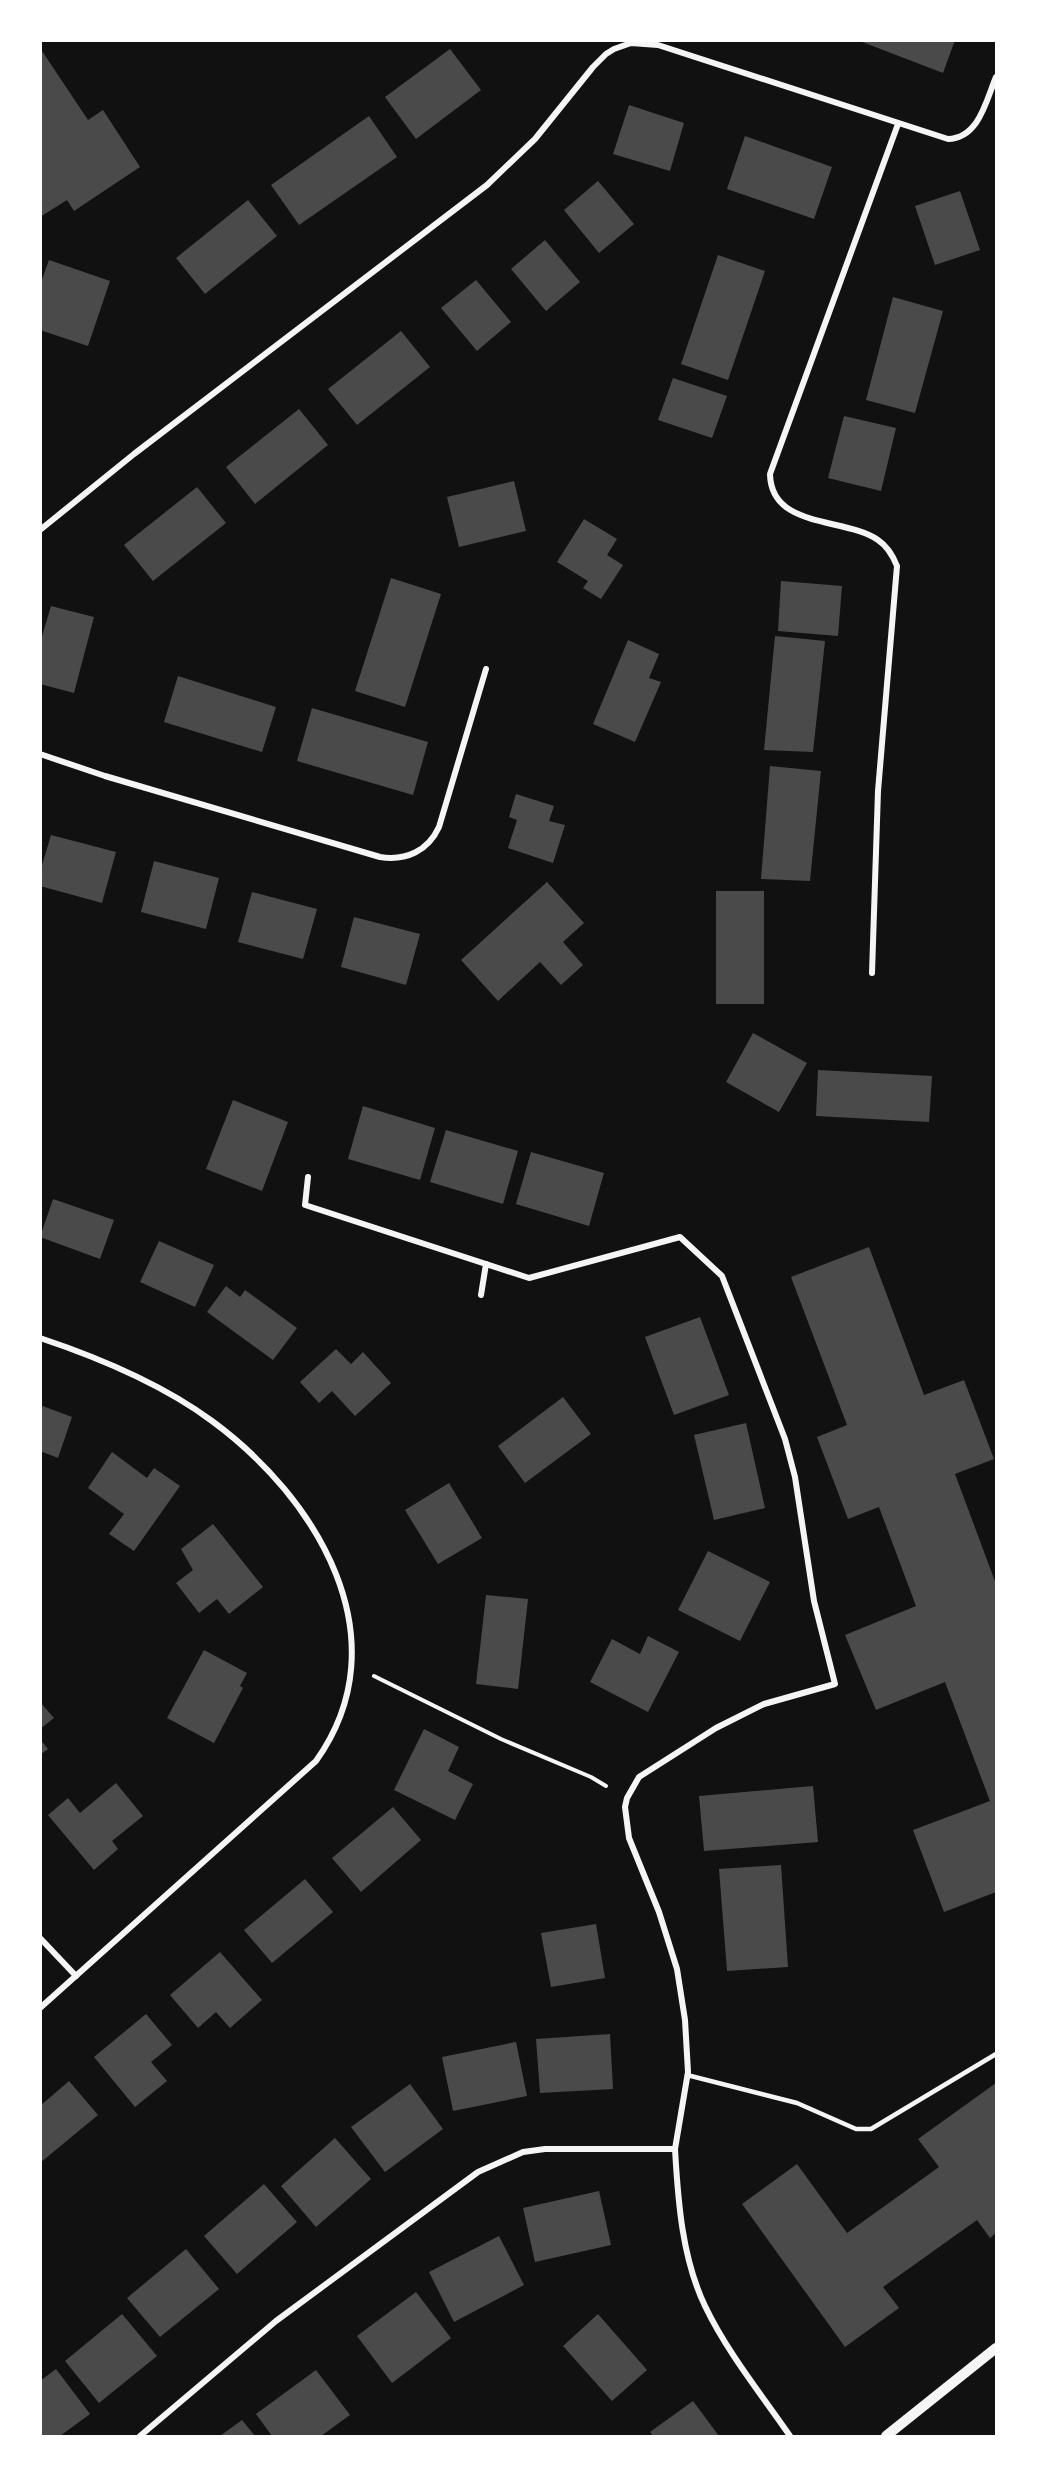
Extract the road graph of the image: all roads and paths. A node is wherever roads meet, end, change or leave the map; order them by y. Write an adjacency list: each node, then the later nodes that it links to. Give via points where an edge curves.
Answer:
1 (996, 77): 2 (street, via 969,132 953,139 942,138)
2 (898, 124): 3 (street, via 658,45 624,45 606,54 593,67 535,139 487,185); 6 (street, via 770,474 775,496 790,511 877,540 897,566 878,791)
3 (40, 530)
4 (486, 669): 5 (street, via 435,836 423,849 398,858 380,857)
5 (40, 754)
6 (872, 973)
7 (308, 1177): 8 (street, via 305,1205)
8 (486, 1264): 9 (street); 12 (street, via 529,1278 680,1237 722,1276 788,1448 814,1601 835,1684 765,1704 716,1728 639,1777)
9 (481, 1295)
10 (40, 1338): 11 (street, via 103,1361 190,1407 220,1427 274,1477 316,1532 338,1577 347,1607)
11 (352, 1666): 12 (path, via 501,1739 591,1777); 14 (street, via 339,1721 316,1761)
12 (627, 1798): 17 (street, via 629,1839 677,1969 685,2020)
13 (40, 1938): 14 (street)
14 (76, 1976): 15 (street)
15 (40, 2008)
16 (996, 2054): 17 (lane, via 871,2129 856,2129 797,2103)
17 (687, 2075): 18 (street)
18 (675, 2149): 20 (street, via 545,2149 513,2156 478,2172 276,2321); 21 (street, via 678,2205 704,2304 727,2345)
19 (996, 2348): 22 (street)
20 (140, 2436)
21 (790, 2436)
22 (886, 2436)

